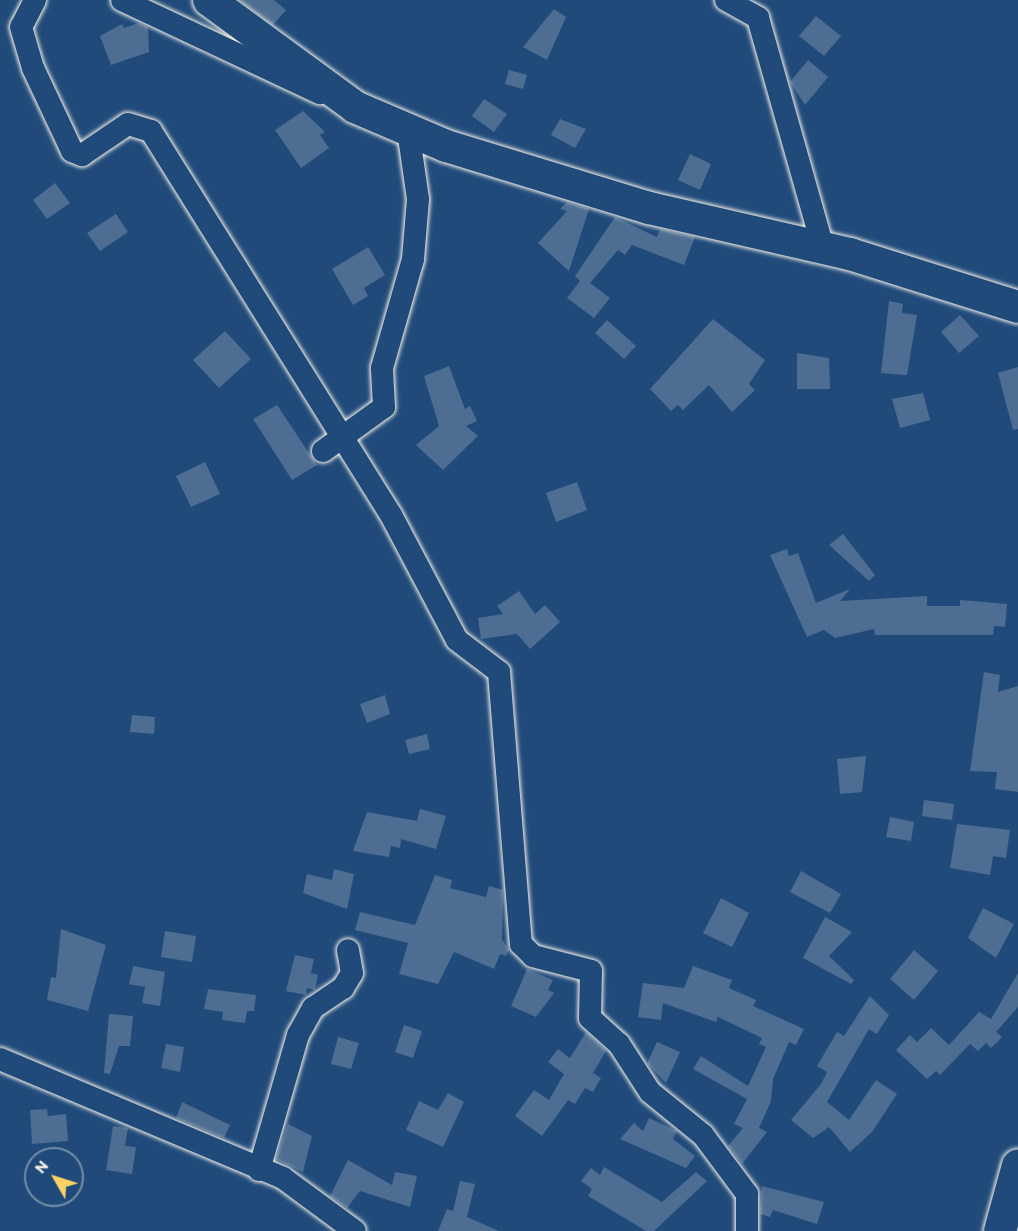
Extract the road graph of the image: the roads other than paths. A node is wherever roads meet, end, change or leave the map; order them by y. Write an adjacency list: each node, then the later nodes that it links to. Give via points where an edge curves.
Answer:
1 (35, 0): 9 (street, via 21,27 72,151 82,155 128,124 151,131)
2 (122, 0): 5 (street)
3 (209, 0): 5 (street)
4 (726, 0): 7 (street, via 758,18)
5 (355, 107): 6 (street)
6 (408, 130): 7 (street, via 649,208); 9 (street, via 417,199 414,249 382,368 384,407)
7 (823, 248): 8 (street)
8 (1018, 307)
9 (342, 436): 10 (street); 16 (street, via 457,640 499,672 521,944 533,956 591,971 590,1018 619,1044 650,1092 703,1135 747,1194)
10 (323, 450)
11 (348, 950): 14 (street, via 352,973 343,988 314,1008 297,1035)
12 (0, 1059): 14 (street)
13 (1018, 1165): 17 (street)
14 (260, 1170): 15 (street, via 302,1188)
15 (355, 1231)
16 (747, 1231)
17 (1000, 1231)

